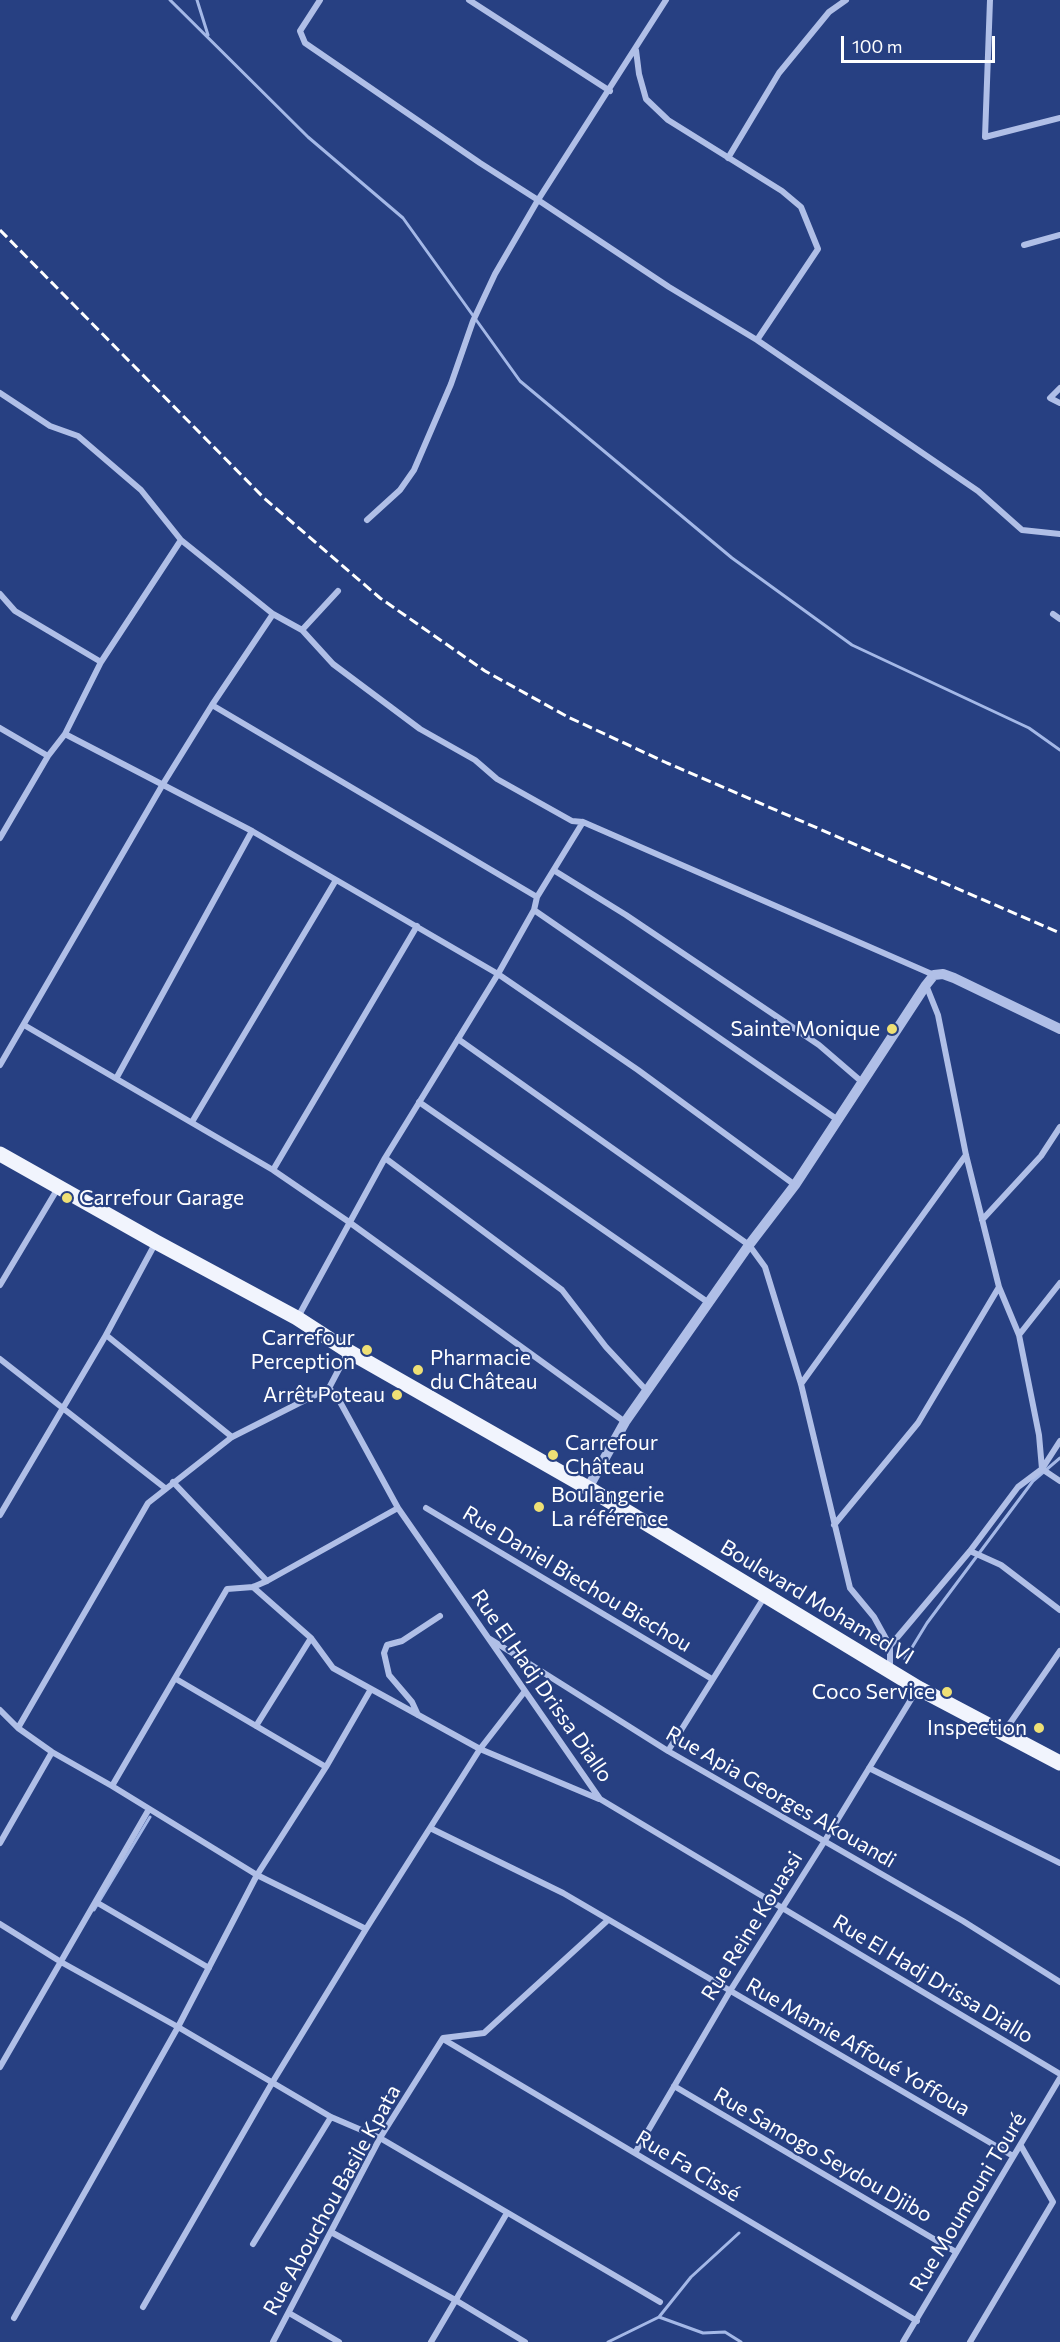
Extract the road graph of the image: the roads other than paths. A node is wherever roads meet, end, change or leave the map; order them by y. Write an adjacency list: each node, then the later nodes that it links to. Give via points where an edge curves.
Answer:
1 (320, 0): 10 (street, via 300,31 305,43)
2 (470, 0): 7 (street)
3 (666, 0): 6 (street)
4 (846, 0): 9 (street, via 829,12 779,73)
5 (990, 0): 8 (street, via 985,136)
6 (636, 49): 7 (street); 9 (street, via 646,99 668,120)
7 (610, 91): 10 (street)
8 (1060, 118)
9 (728, 158): 13 (street, via 801,207 818,249)
10 (538, 200): 13 (street); 17 (street, via 473,321 414,470 400,490)
11 (1060, 235): 12 (street)
12 (1024, 244)
13 (757, 340): 18 (street, via 978,491 1022,531)
14 (1060, 388): 16 (street, via 1050,398)
15 (0, 393): 19 (street, via 50,426 86,443 141,490)
16 (1060, 403)
17 (367, 519)
18 (1060, 534)
19 (181, 540): 22 (street); 26 (street)
20 (338, 591): 25 (street)
21 (0, 594): 26 (street, via 15,611)
22 (273, 614): 25 (street); 27 (street)
23 (1053, 614): 24 (street)
24 (1060, 619)
25 (302, 630): 32 (street, via 333,664 420,729 475,760 497,779 572,821)
26 (100, 662): 29 (street)
27 (212, 705): 31 (street); 37 (street)
28 (0, 728): 30 (street)
29 (65, 734): 30 (street); 31 (street)
30 (48, 756): 34 (street)
31 (163, 784): 33 (street); 43 (street)
32 (583, 822): 35 (street); 41 (street)
33 (252, 831): 36 (street); 47 (street)
34 (0, 838)
35 (555, 871): 37 (street); 48 (street, via 819,1045)
36 (336, 880): 39 (street); 51 (street)
37 (537, 897): 38 (street)
38 (534, 909): 40 (street); 50 (street)
39 (417, 926): 40 (street); 56 (street)
40 (498, 974): 45 (street); 57 (street)
41 (934, 975): 42 (street); 44 (street, via 954,978)
42 (926, 985): 48 (street); 54 (street, via 938,1015)
43 (24, 1025): 46 (street); 47 (street)
44 (1060, 1029)
45 (458, 1039): 49 (street); 62 (street)
46 (1, 1062)
47 (117, 1077): 51 (street)
48 (862, 1082): 50 (street)
49 (419, 1102): 55 (street); 66 (street)
50 (838, 1120): 57 (street)
51 (192, 1122): 56 (street)
52 (1060, 1127): 59 (street, via 1041,1156)
53 (0, 1154): 58 (main road, Boulevard Mohamed VI)
54 (966, 1155): 59 (street); 72 (street)
55 (385, 1158): 60 (street); 74 (street, via 562,1290 606,1347)
56 (273, 1170): 60 (street)
57 (795, 1185): 62 (street)
58 (58, 1188): 61 (main road, Boulevard Mohamed VI); 64 (street)
59 (982, 1220): 65 (street)
60 (349, 1222): 67 (street); 76 (street)
61 (156, 1242): 67 (main road, Boulevard Mohamed VI); 68 (street)
62 (749, 1245): 66 (street); 72 (street, via 765,1267)
63 (1060, 1283): 69 (street)
64 (0, 1285)
65 (999, 1287): 69 (street); 87 (street, via 918,1423)
66 (709, 1303): 74 (street)
67 (297, 1318): 70 (main road, Boulevard Mohamed VI)
68 (106, 1335): 75 (street); 77 (street)
69 (1019, 1335): 79 (street)
70 (348, 1351): 73 (street); 83 (main road, Boulevard Mohamed VI)
71 (0, 1359): 75 (street)
72 (801, 1384): 87 (street)
73 (329, 1388): 77 (street); 84 (street, Rue El Hadj Drissa Diallo)
74 (647, 1391): 76 (street)
75 (62, 1407): 82 (street); 86 (street)
76 (625, 1422): 83 (street)
77 (232, 1437): 81 (street)
78 (1060, 1442): 79 (street)
79 (1042, 1469): 80 (street); 88 (street, via 1018,1487)
80 (1060, 1481)
81 (173, 1482): 82 (street); 89 (street)
82 (165, 1488): 107 (street, via 148,1503)
83 (588, 1488): 91 (main road, Boulevard Mohamed VI)
84 (398, 1508): 89 (street); 95 (street, Rue El Hadj Drissa Diallo)
85 (426, 1508): 100 (street, Rue Daniel Biechou Biechou)
86 (0, 1515)
87 (834, 1525): 96 (street, via 850,1588 874,1617)
88 (970, 1551): 92 (street, via 1001,1565); 96 (street)
89 (267, 1581): 90 (street)
90 (253, 1587): 94 (street); 99 (street, via 227,1589)
91 (766, 1596): 98 (main road, Boulevard Mohamed VI); 100 (street)
92 (1060, 1610)
93 (440, 1616): 105 (street, via 402,1641 387,1645 384,1653 389,1675)
94 (311, 1638): 102 (street, via 333,1668); 106 (street)
95 (487, 1638): 103 (street, Rue El Hadj Drissa Diallo); 110 (street, Rue Apia Georges Akouandi)
96 (890, 1646): 98 (street)
97 (1060, 1651): 108 (street)
98 (890, 1670): 101 (main road, Boulevard Mohamed VI)
99 (176, 1679): 106 (street); 115 (street)
100 (712, 1679): 110 (street)
101 (918, 1688): 108 (main road, Boulevard Mohamed VI); 114 (street, Rue Reine Kouassi)
102 (371, 1689): 105 (street); 113 (street)
103 (525, 1691): 109 (street); 116 (street, Rue El Hadj Drissa Diallo)
104 (0, 1710): 107 (street)
105 (418, 1715): 109 (street)
106 (256, 1726): 113 (street)
107 (18, 1728): 111 (street)
108 (1004, 1732): 112 (main road, Boulevard Mohamed VI)
109 (480, 1749): 116 (street); 118 (street)
110 (668, 1750): 119 (street, Rue Apia Georges Akouandi)
111 (52, 1752): 115 (street); 120 (street)
112 (1060, 1762)
113 (326, 1767): 122 (street)
114 (869, 1768): 119 (street, Rue Reine Kouassi); 121 (street)
115 (112, 1786): 117 (street)
116 (600, 1799): 124 (street, Rue El Hadj Drissa Diallo)
117 (149, 1809): 122 (street); 123 (street)
118 (430, 1828): 125 (street, Rue Mamie Affoué Yoffoua); 127 (street)
119 (824, 1842): 124 (street, Rue Reine Kouassi); 130 (street, Rue Apia Georges Akouandi)
120 (0, 1843)
121 (1060, 1863)
122 (257, 1875): 127 (street); 129 (street)
123 (96, 1902): 128 (street); 129 (street)
124 (782, 1907): 131 (street, Rue Reine Kouassi); 135 (street, Rue El Hadj Drissa Diallo)
125 (608, 1920): 131 (street, Rue Mamie Affoué Yoffoua); 133 (street, via 483,2033)
126 (0, 1924): 128 (street)
127 (366, 1929): 136 (street)
128 (62, 1962): 132 (street); 134 (street)
129 (209, 1968): 132 (street)
130 (1060, 1982)
131 (730, 1990): 137 (street, Rue Reine Kouassi); 143 (street, Rue Mamie Affoué Yoffoua)
132 (178, 2027): 136 (street); 152 (street)
133 (443, 2038): 140 (street, Rue Abouchou Basile Kpata); 142 (street, Rue Fa Cissé)
134 (0, 2067)
135 (1060, 2076): 138 (street, Rue Moumouni Touré)
136 (272, 2083): 139 (street); 150 (street)
137 (674, 2086): 142 (street, Rue Reine Kouassi); 147 (street, Rue Samogo Seydou Djibo)
138 (1058, 2088): 141 (street, Rue Moumouni Touré)
139 (331, 2117): 140 (street); 146 (street)
140 (380, 2138): 144 (street); 145 (street, Rue Abouchou Basile Kpata)
141 (1021, 2146): 143 (street, Rue Moumouni Touré); 159 (street, via 1053,2202)
142 (635, 2153): 153 (street, Rue Fa Cissé)
143 (1013, 2156): 147 (street, Rue Moumouni Touré)
144 (507, 2213): 148 (street); 149 (street)
145 (331, 2232): 148 (street); 151 (street, Rue Abouchou Basile Kpata)
146 (253, 2244)
147 (956, 2252): 153 (street, Rue Moumouni Touré)
148 (457, 2301): 156 (street); 157 (street)
149 (660, 2302)
150 (143, 2307)
151 (289, 2313): 154 (street, Rue Abouchou Basile Kpata); 155 (street)
152 (14, 2318)
153 (917, 2321): 158 (street, Rue Moumouni Touré)
154 (273, 2342)
155 (339, 2342)
156 (431, 2342)
157 (525, 2342)
158 (903, 2342)
159 (970, 2342)

